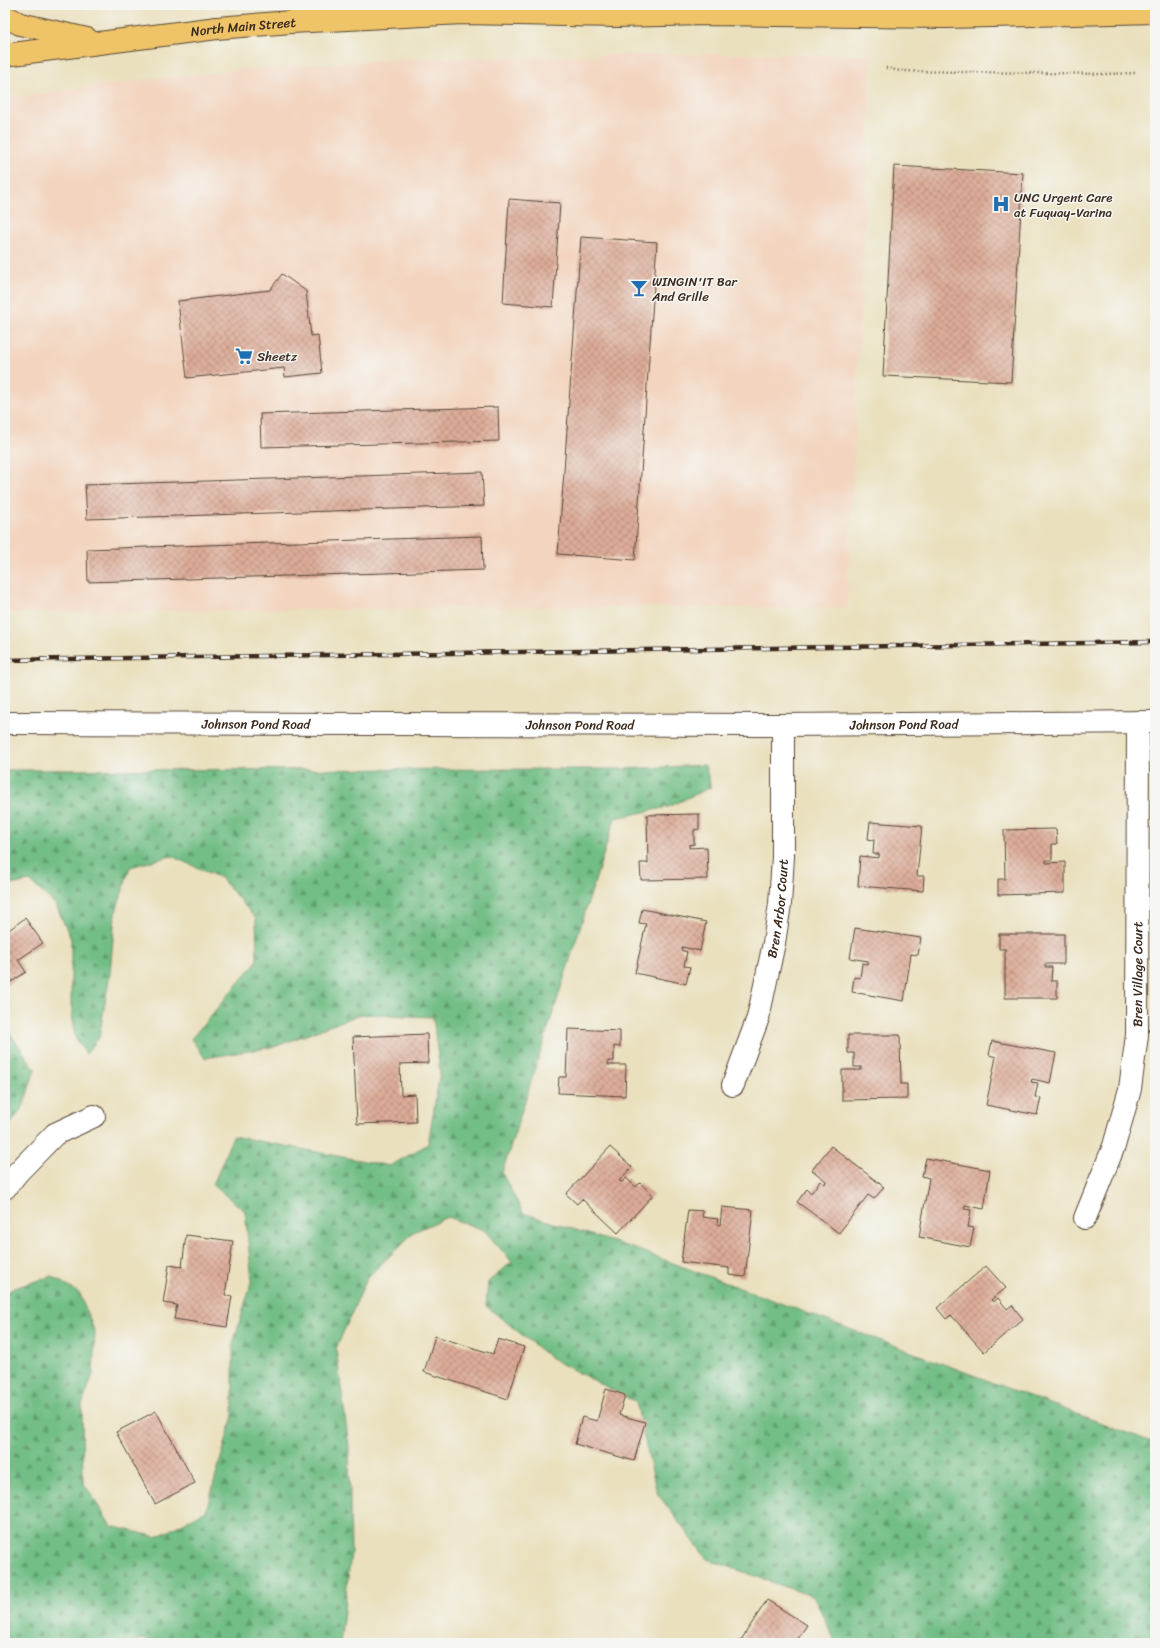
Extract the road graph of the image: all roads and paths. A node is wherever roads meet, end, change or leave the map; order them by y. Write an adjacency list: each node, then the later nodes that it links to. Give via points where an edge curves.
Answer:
1 (1155, 12): 3 (highway, North Main Street, via 946,17 462,13 291,22)
2 (5, 16): 3 (highway, via 20,24)
3 (102, 42): 4 (highway, North Main Street)
4 (5, 55)
5 (886, 68): 6 (path, via 900,71)
6 (1135, 73)
7 (1146, 722): 9 (street, Johnson Pond Road); 13 (street, Bren Village Court, via 1137,1035 1130,1089 1114,1146)
8 (5, 723): 9 (street, Johnson Pond Road)
9 (783, 725): 10 (street, Bren Arbor Court, via 783,857 780,904 758,1018)
10 (733, 1085)
11 (94, 1116): 12 (street, via 55,1134)
12 (5, 1188)
13 (1085, 1218)

